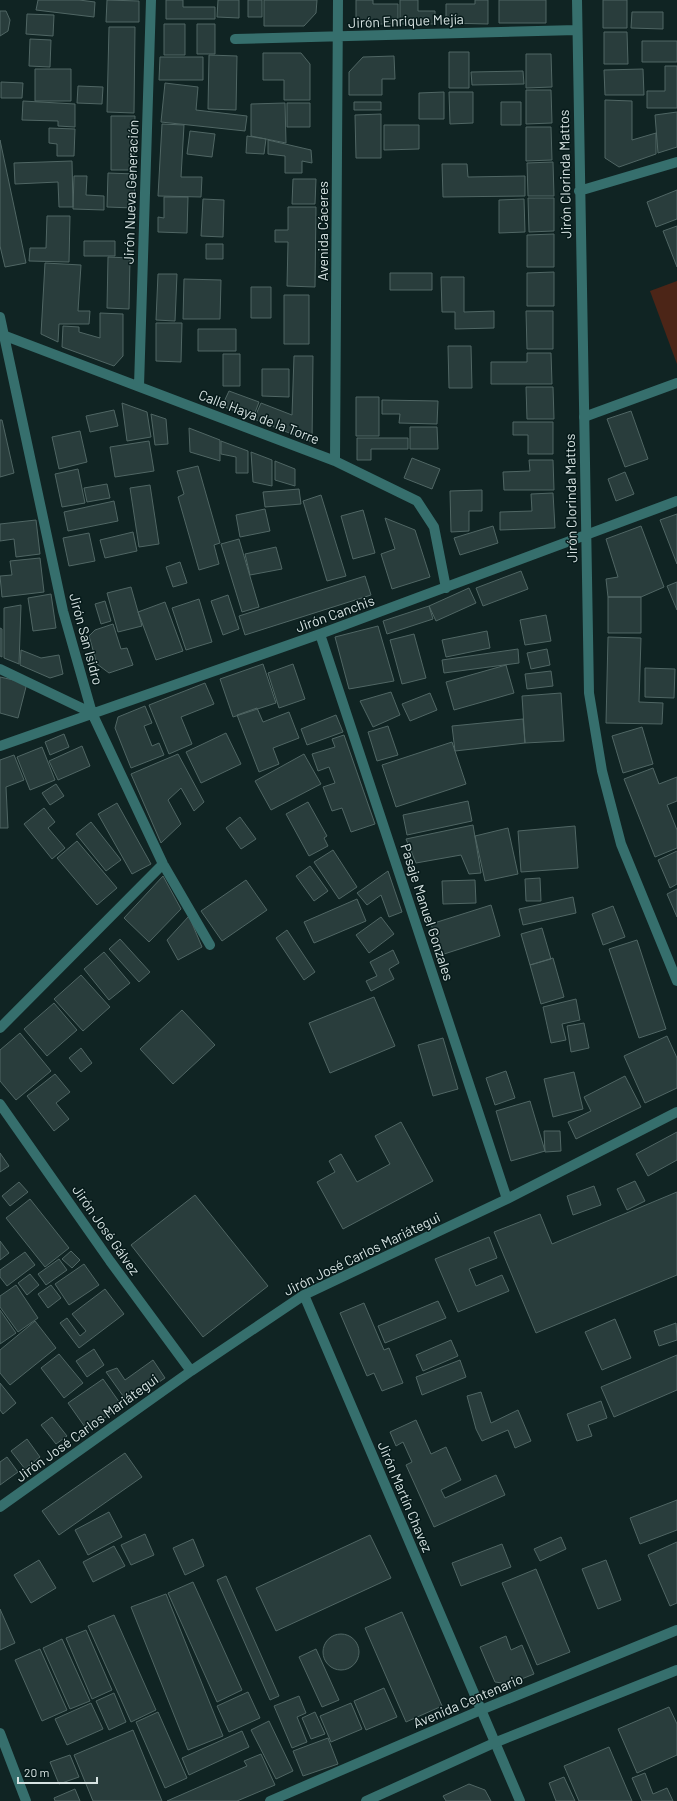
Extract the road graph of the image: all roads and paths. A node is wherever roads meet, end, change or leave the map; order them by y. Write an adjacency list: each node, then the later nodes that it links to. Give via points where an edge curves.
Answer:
1 (151, 0): 12 (street, Jirón Nueva Generación)
2 (338, 0): 5 (street, Avenida Cáceres)
3 (577, 0): 4 (street, Jirón Clorinda Mattos)
4 (577, 30): 5 (street, Jirón Enrique Mejía); 8 (street, Jirón Clorinda Mattos)
5 (338, 37): 6 (street, Jirón Enrique Mejía); 14 (street, Avenida Cáceres)
6 (235, 39)
7 (677, 162): 8 (street)
8 (579, 191): 13 (street, Jirón Clorinda Mattos)
9 (0, 317): 10 (street, Jirón San Isidro)
10 (2, 334): 12 (street, Calle Haya de la Torre); 20 (street, Jirón San Isidro, via 63,611)
11 (677, 383): 13 (street)
12 (139, 386): 14 (street, Calle Haya de la Torre)
13 (584, 418): 16 (street, Jirón Clorinda Mattos)
14 (335, 461): 17 (street, Calle Haya de la Torre, via 417,501 434,528)
15 (677, 501): 16 (street, Jirón Canchis)
16 (585, 535): 17 (street, Jirón Canchis); 24 (street, Jirón Clorinda Mattos, via 589,693 602,771 621,844)
17 (446, 588): 18 (street, Jirón Canchis)
18 (320, 634): 20 (street, Jirón Canchis); 28 (street, Pasaje Manuel Gonzales)
19 (0, 669): 20 (street)
20 (92, 713): 21 (street, Jirón Canchis); 22 (street, Jirón San Isidro)
21 (0, 746)
22 (163, 864): 23 (street, Jirón San Isidro); 25 (street)
23 (210, 945)
24 (677, 981)
25 (0, 1028)
26 (0, 1104): 30 (street, Jirón José Gálvez)
27 (677, 1112): 28 (street, Jirón José Carlos Mariátegui)
28 (507, 1199): 29 (street, Jirón José Carlos Mariátegui)
29 (304, 1295): 30 (street, Jirón José Carlos Mariátegui); 34 (street, Jirón Martín Chavez)
30 (191, 1371): 31 (street, Jirón José Carlos Mariátegui)
31 (0, 1507)
32 (677, 1630): 34 (street, Avenida Centenario)
33 (677, 1670): 36 (street)
34 (481, 1710): 36 (street); 38 (street, Avenida Centenario)
35 (0, 1733): 37 (street)
36 (494, 1743): 39 (street); 40 (street)
37 (26, 1801)
38 (270, 1801)
39 (366, 1801)
40 (520, 1801)

